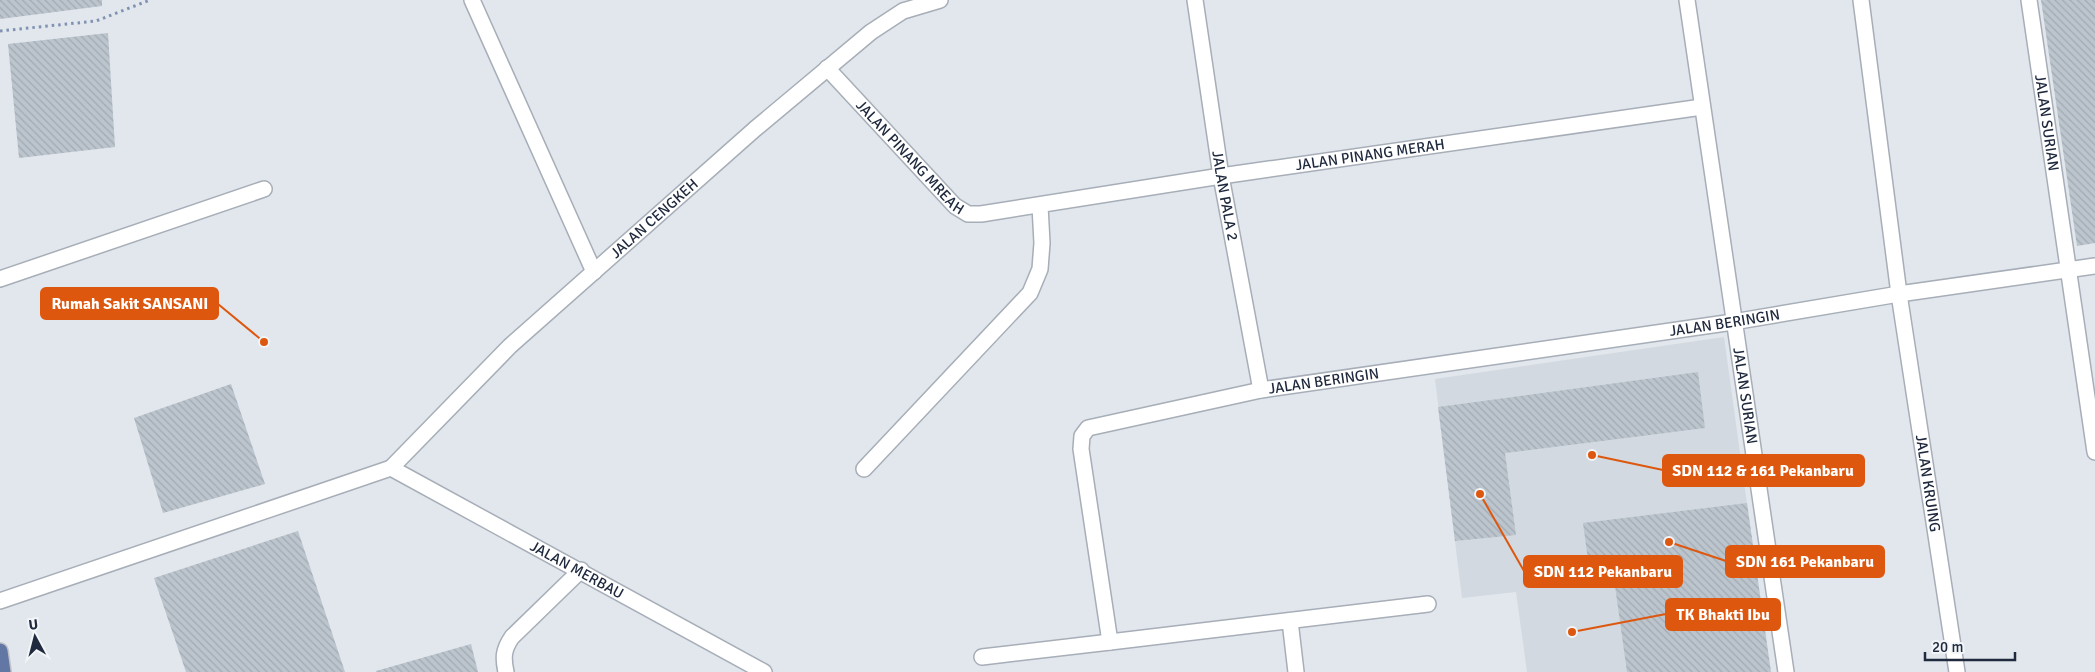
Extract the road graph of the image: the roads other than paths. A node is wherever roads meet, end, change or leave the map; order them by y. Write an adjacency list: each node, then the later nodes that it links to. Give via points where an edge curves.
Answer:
1 (472, 0): 14 (street)
2 (940, 0): 7 (street, JALAN CENGKEH, via 903,11)
3 (1195, 0): 9 (street, JALAN PALA 2)
4 (1687, 0): 8 (street, JALAN SURIAN)
5 (1861, 0): 16 (street, JALAN KRUING)
6 (2028, 0): 13 (street, JALAN SURIAN)
7 (827, 68): 11 (street, JALAN PINANG MREAH, via 955,206 968,214 981,214); 14 (street, JALAN CENGKEH)
8 (1702, 107): 9 (street, JALAN PINANG MERAH); 17 (street, JALAN SURIAN)
9 (1221, 176): 11 (street, JALAN PINANG MERAH); 18 (street, JALAN PALA 2)
10 (264, 189): 15 (street)
11 (1040, 206): 21 (street, via 1040,269 1030,292)
12 (2095, 266): 13 (street, JALAN BERINGIN)
13 (2068, 270): 16 (street, JALAN BERINGIN); 19 (street, JALAN SURIAN)
14 (594, 272): 20 (street, JALAN CENGKEH, via 510,346)
15 (0, 279)
16 (1899, 294): 17 (street, JALAN BERINGIN); 34 (street, JALAN KRUING)
17 (1733, 322): 18 (street, JALAN BERINGIN); 33 (street, JALAN SURIAN)
18 (1261, 390): 26 (street, JALAN BERINGIN, via 1088,428 1082,436 1081,449)
19 (2095, 452)
20 (391, 468): 22 (street, JALAN MERBAU); 23 (street)
21 (864, 469)
22 (581, 570): 30 (street, via 512,637 503,657); 31 (street, JALAN MERBAU)
23 (0, 601)
24 (1428, 604): 25 (street)
25 (1290, 621): 26 (street); 32 (street)
26 (1110, 642): 28 (street)
27 (0, 650): 29 (main road)
28 (982, 657)
29 (2, 672)
30 (506, 672)
31 (764, 672)
32 (1296, 672)
33 (1786, 672)
34 (1957, 672)

